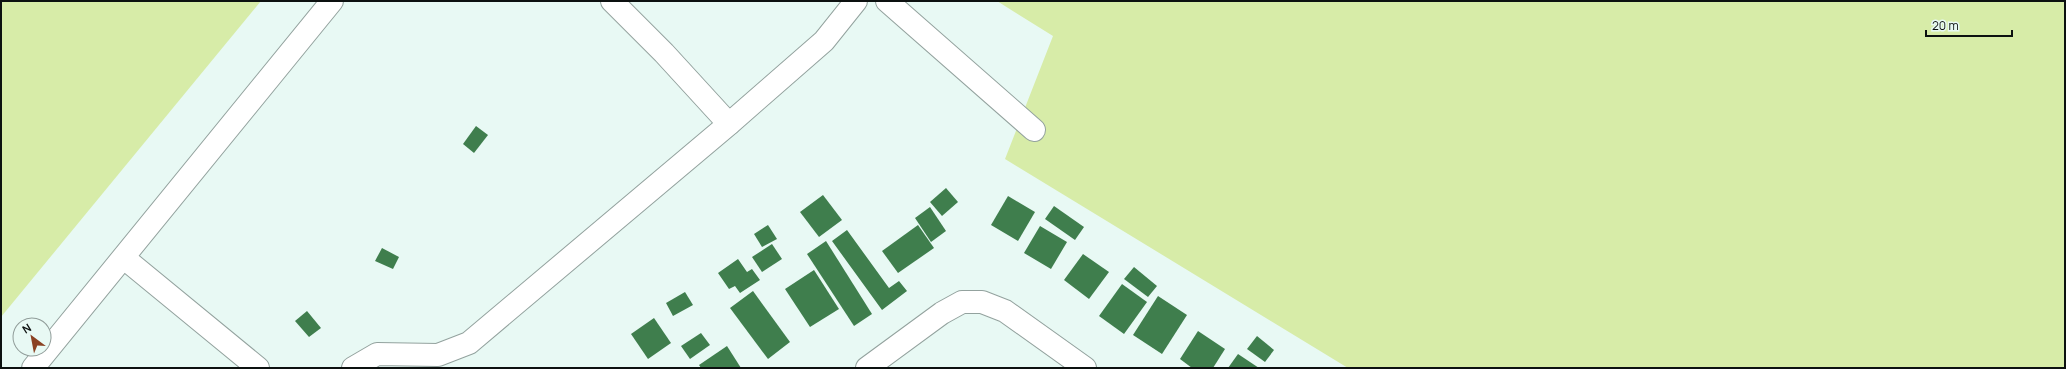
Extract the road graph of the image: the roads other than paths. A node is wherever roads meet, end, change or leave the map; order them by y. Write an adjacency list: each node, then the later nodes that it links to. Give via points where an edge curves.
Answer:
1 (332, 1): 7 (street)
2 (612, 1): 5 (street)
3 (856, 1): 5 (street, via 824,41)
4 (887, 1): 6 (street)
5 (729, 124): 10 (street, via 469,343 438,355 377,354)
6 (1034, 130)
7 (124, 258): 8 (street); 9 (street)
8 (33, 368)
9 (258, 368)
10 (353, 368)
11 (867, 368): 12 (street, via 955,306 962,302 982,302 1005,310)
12 (1085, 368)

